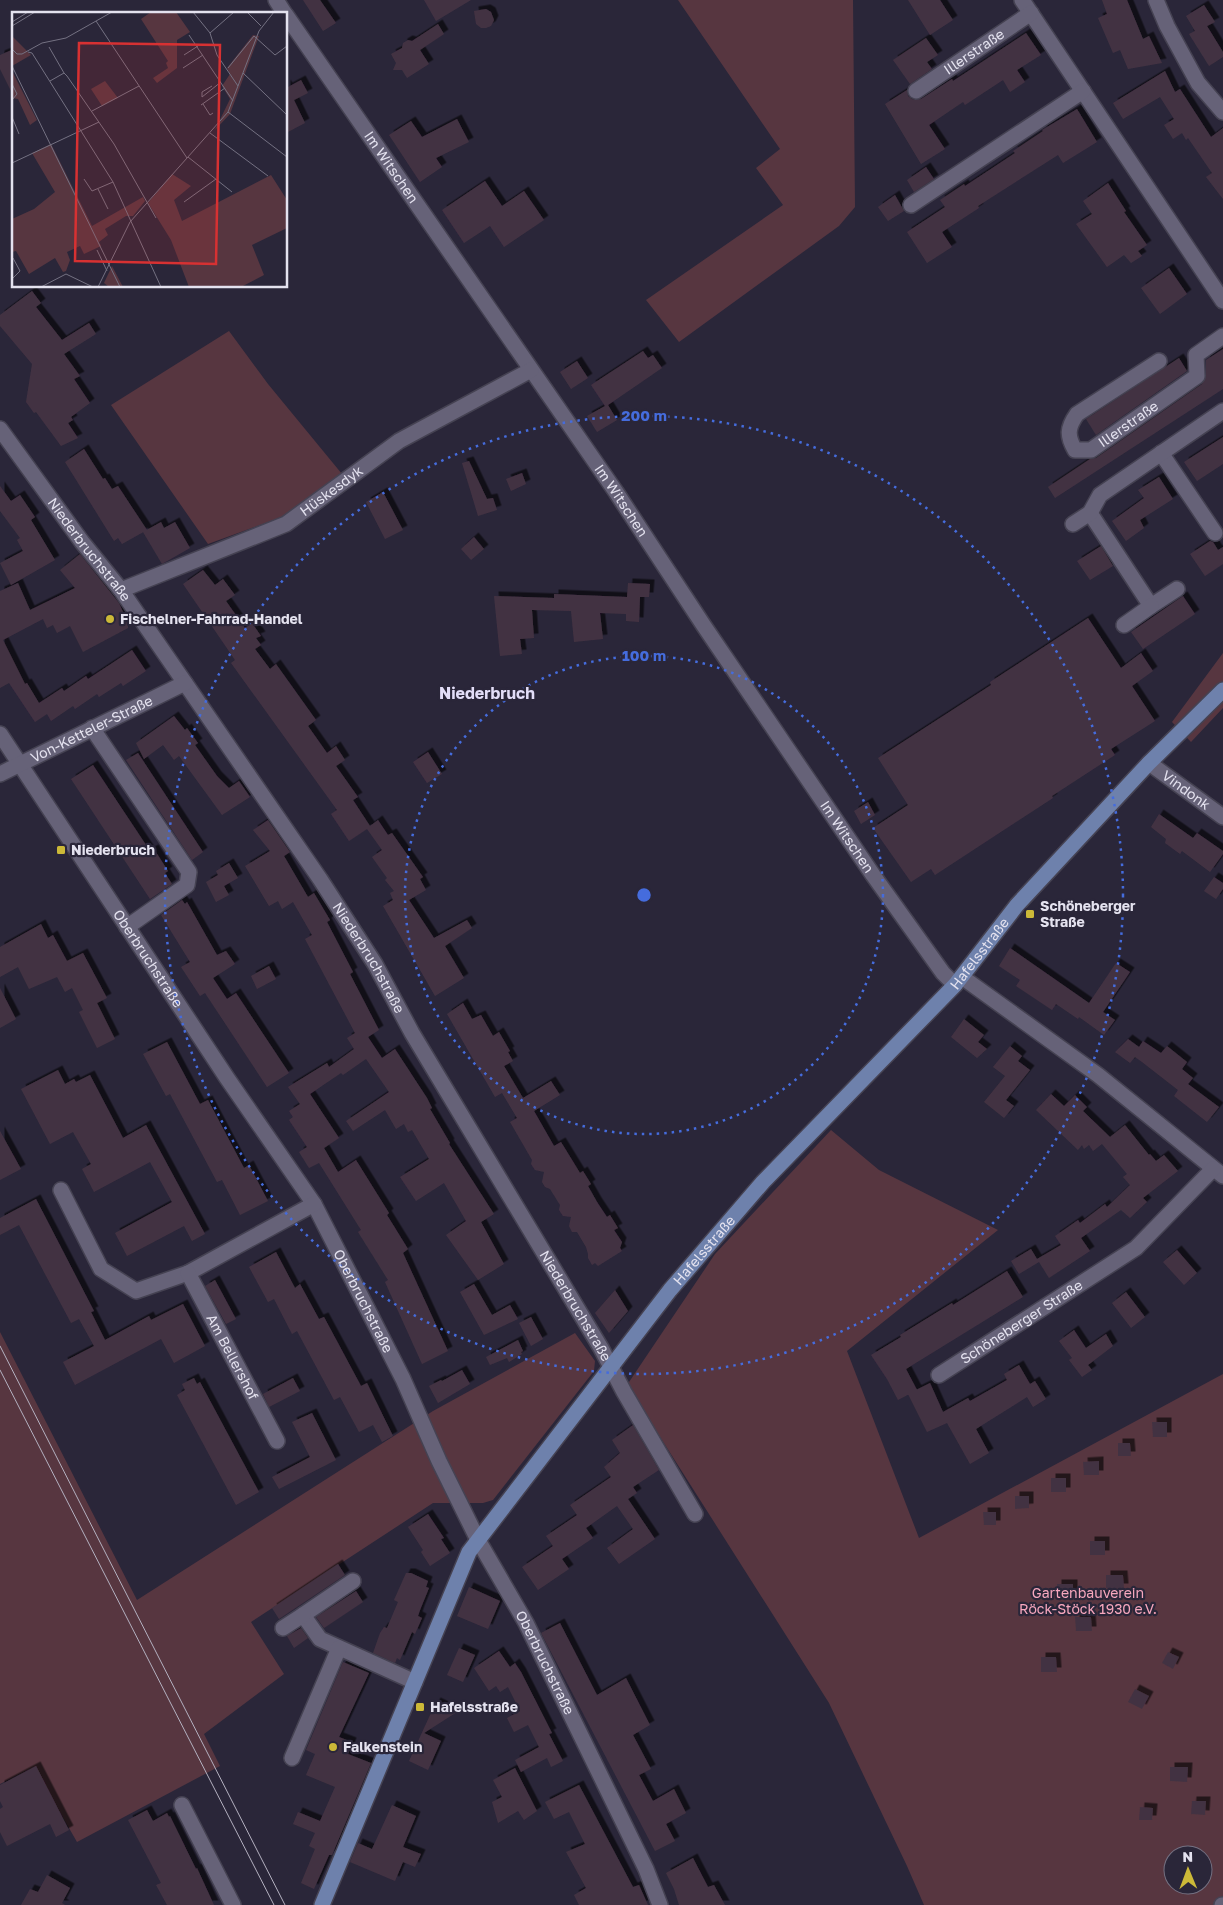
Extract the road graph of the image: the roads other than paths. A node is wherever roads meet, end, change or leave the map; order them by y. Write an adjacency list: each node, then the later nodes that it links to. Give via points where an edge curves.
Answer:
1 (1156, 0): 6 (street, via 1198,83)
2 (1026, 6): 4 (street, Illerstraße); 5 (street, Illerstraße)
3 (288, 16): 11 (street, Im Witschen)
4 (916, 90)
5 (1083, 91): 7 (street); 8 (street, Illerstraße)
6 (1223, 112)
7 (911, 205)
8 (1223, 301)
9 (1223, 336): 10 (street, Illerstraße, via 1196,355 1197,376 1091,450 1075,450 1069,438 1071,422 1077,414)
10 (1159, 361)
11 (531, 370): 19 (street, Hüskesdyk, via 399,441 286,524); 31 (street, Im Witschen, via 879,883 943,973)
12 (1223, 411): 14 (street)
13 (0, 429): 19 (street, Niederbruchstraße, via 82,542)
14 (1161, 454): 15 (street, via 1100,495); 17 (street)
15 (1090, 513): 16 (street); 20 (street)
16 (1073, 524)
17 (1215, 533)
18 (1177, 589): 20 (street)
19 (122, 590): 22 (street, Niederbruchstraße)
20 (1151, 606): 21 (street)
21 (1124, 625)
22 (185, 683): 24 (street, Von-Ketteler-Straße); 36 (street, Niederbruchstraße, via 320,878 375,964 412,1033)
23 (1223, 690): 26 (main road, Hafelsstraße)
24 (92, 728): 27 (street, Von-Ketteler-Straße); 30 (street, via 189,872 187,885)
25 (0, 734): 27 (street, Oberbruchstraße)
26 (1149, 763): 29 (street, Vindonk); 31 (main road, Hafelsstraße, via 1017,905)
27 (20, 764): 28 (street, Von-Ketteler-Straße); 30 (street, Oberbruchstraße)
28 (0, 774)
29 (1223, 817)
30 (127, 927): 34 (street, Oberbruchstraße)
31 (958, 981): 32 (street, Schöneberger Straße, via 1098,1075); 36 (main road, Hafelsstraße, via 763,1182 670,1290)
32 (1218, 1172): 37 (street, Schöneberger Straße, via 1136,1248)
33 (62, 1190): 35 (street, via 101,1269 136,1291)
34 (314, 1204): 35 (street); 40 (street, Oberbruchstraße, via 403,1380)
35 (188, 1273): 38 (street, Am Bellershof)
36 (611, 1367): 39 (street, Niederbruchstraße); 40 (main road, Hafelsstraße)
37 (939, 1375)
38 (278, 1441)
39 (694, 1514)
40 (478, 1540): 45 (main road, Hafelsstraße, via 469,1552); 50 (street, Oberbruchstraße, via 526,1623 646,1869)
41 (352, 1581): 42 (street)
42 (303, 1615): 43 (street); 44 (street, via 320,1639)
43 (283, 1628)
44 (339, 1648): 45 (street); 46 (street)
45 (415, 1682): 49 (main road, Hafelsstraße)
46 (292, 1758)
47 (182, 1805): 48 (street)
48 (233, 1905)
49 (322, 1905)
50 (660, 1905)

